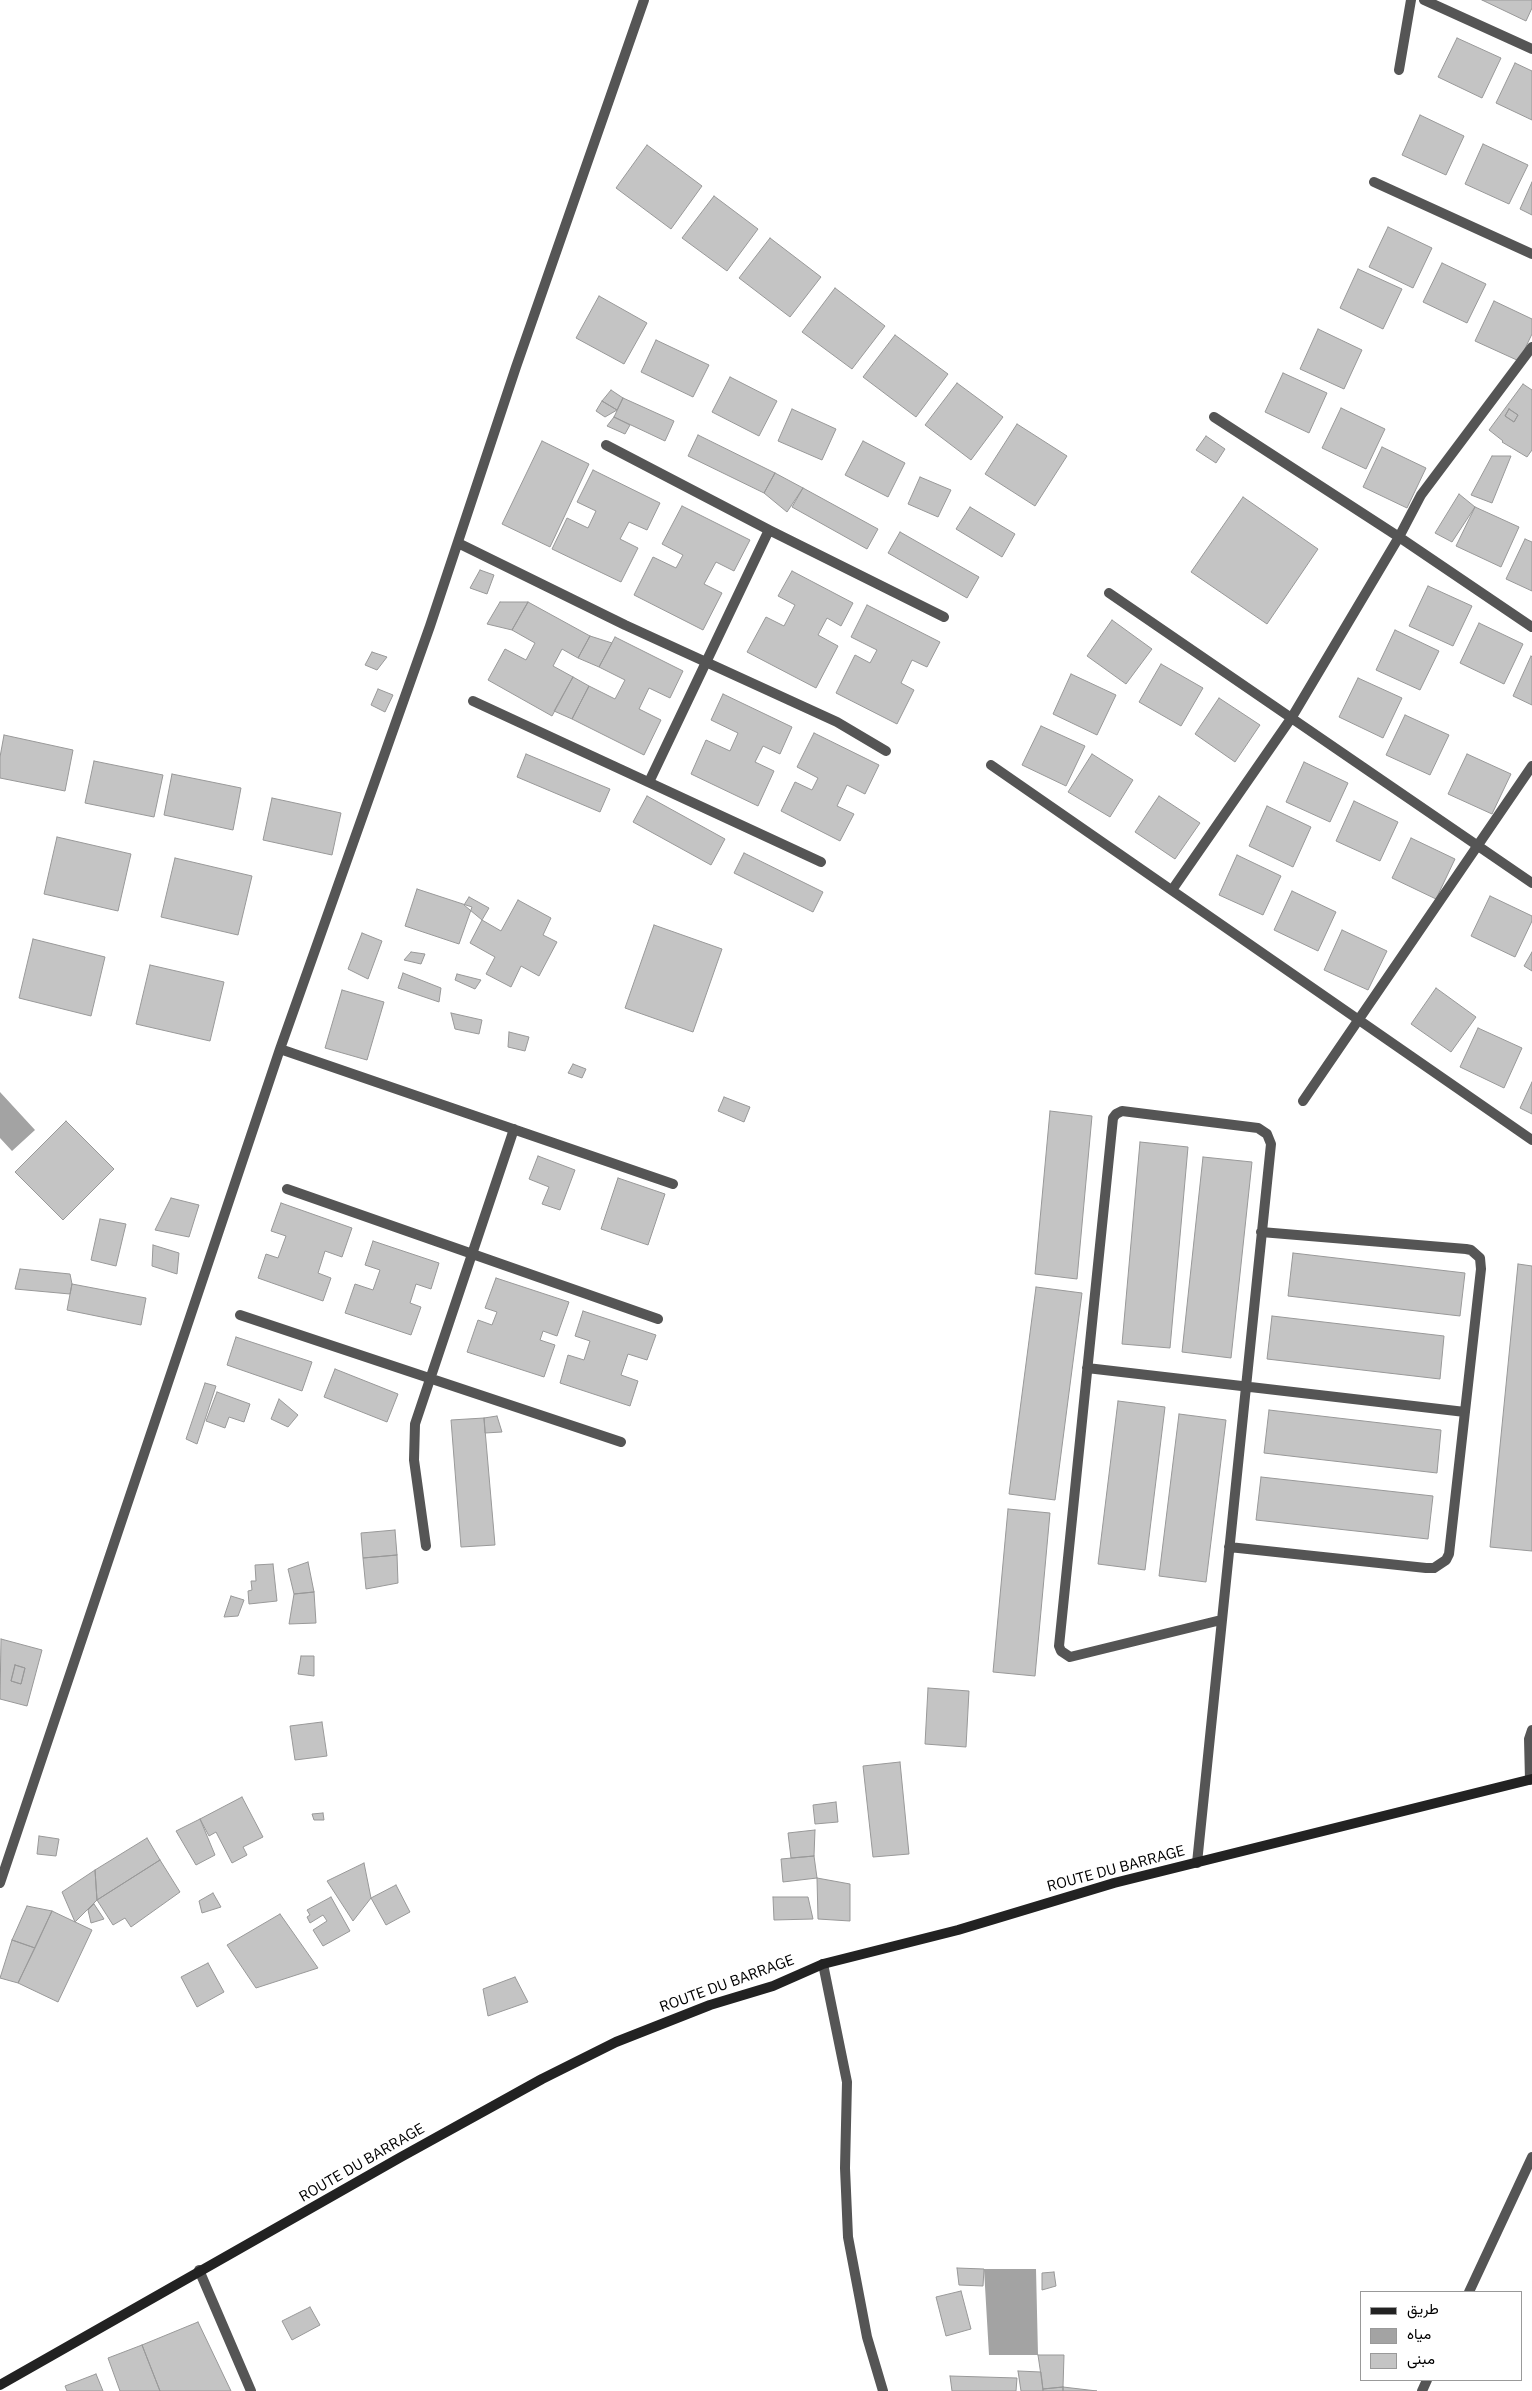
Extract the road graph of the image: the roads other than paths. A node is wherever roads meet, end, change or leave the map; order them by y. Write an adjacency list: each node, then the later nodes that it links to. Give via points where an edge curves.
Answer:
1 (644, 0): 13 (street, via 522,348)
2 (1411, 0): 5 (street)
3 (1424, 0): 4 (street)
4 (1532, 49)
5 (1399, 70)
6 (1374, 182): 7 (street)
7 (1532, 254)
8 (1532, 347): 12 (street, via 1421,494)
9 (1214, 417): 12 (street)
10 (606, 445): 11 (street)
11 (769, 530): 15 (street); 17 (street)
12 (1399, 537): 16 (street); 19 (street)
13 (458, 543): 17 (street); 29 (street)
14 (1109, 593): 19 (street)
15 (944, 616)
16 (1532, 627)
17 (705, 662): 20 (street, via 836,722); 23 (street)
18 (473, 701): 23 (street)
19 (1292, 717): 24 (street); 27 (street)
20 (886, 751)
21 (991, 765): 27 (street)
22 (1532, 766): 24 (street)
23 (649, 782): 25 (street)
24 (1478, 845): 26 (street); 28 (street)
25 (821, 862)
26 (1532, 883)
27 (1172, 890): 28 (street)
28 (1358, 1020): 30 (street); 32 (street)
29 (280, 1049): 31 (street); 50 (street)
30 (1303, 1101)
31 (514, 1129): 33 (street); 36 (street)
32 (1532, 1140)
33 (673, 1184)
34 (287, 1189): 36 (street)
35 (1261, 1232): 39 (street, via 1271,1144 1264,1131 1122,1111 1116,1114); 41 (street); 42 (street, via 1466,1249 1476,1254 1481,1268)
36 (472, 1254): 38 (street); 40 (street)
37 (240, 1315): 40 (street)
38 (658, 1318)
39 (1087, 1368): 41 (street); 46 (street, via 1058,1641 1061,1651 1070,1657)
40 (430, 1378): 43 (street); 44 (street, via 413,1437)
41 (1245, 1387): 42 (street); 45 (street)
42 (1465, 1412): 45 (street, via 1449,1554 1441,1565 1426,1568)
43 (621, 1442)
44 (426, 1546)
45 (1229, 1547): 46 (street)
46 (1222, 1620): 49 (street)
47 (1532, 1730): 48 (street, via 1529,1739)
48 (1531, 1780): 49 (main road, ROUTE DU BARRAGE)
49 (1197, 1863): 51 (main road, ROUTE DU BARRAGE)
50 (0, 1883)
51 (823, 1964): 53 (main road, ROUTE DU BARRAGE, via 773,1986 710,2005 616,2042 534,2083); 57 (street, via 847,2082 845,2168 848,2237 867,2337)
52 (1532, 2157): 54 (street)
53 (199, 2270): 55 (main road, ROUTE DU BARRAGE); 56 (street)
54 (1468, 2291)
55 (0, 2385)
56 (251, 2391)
57 (882, 2391)

